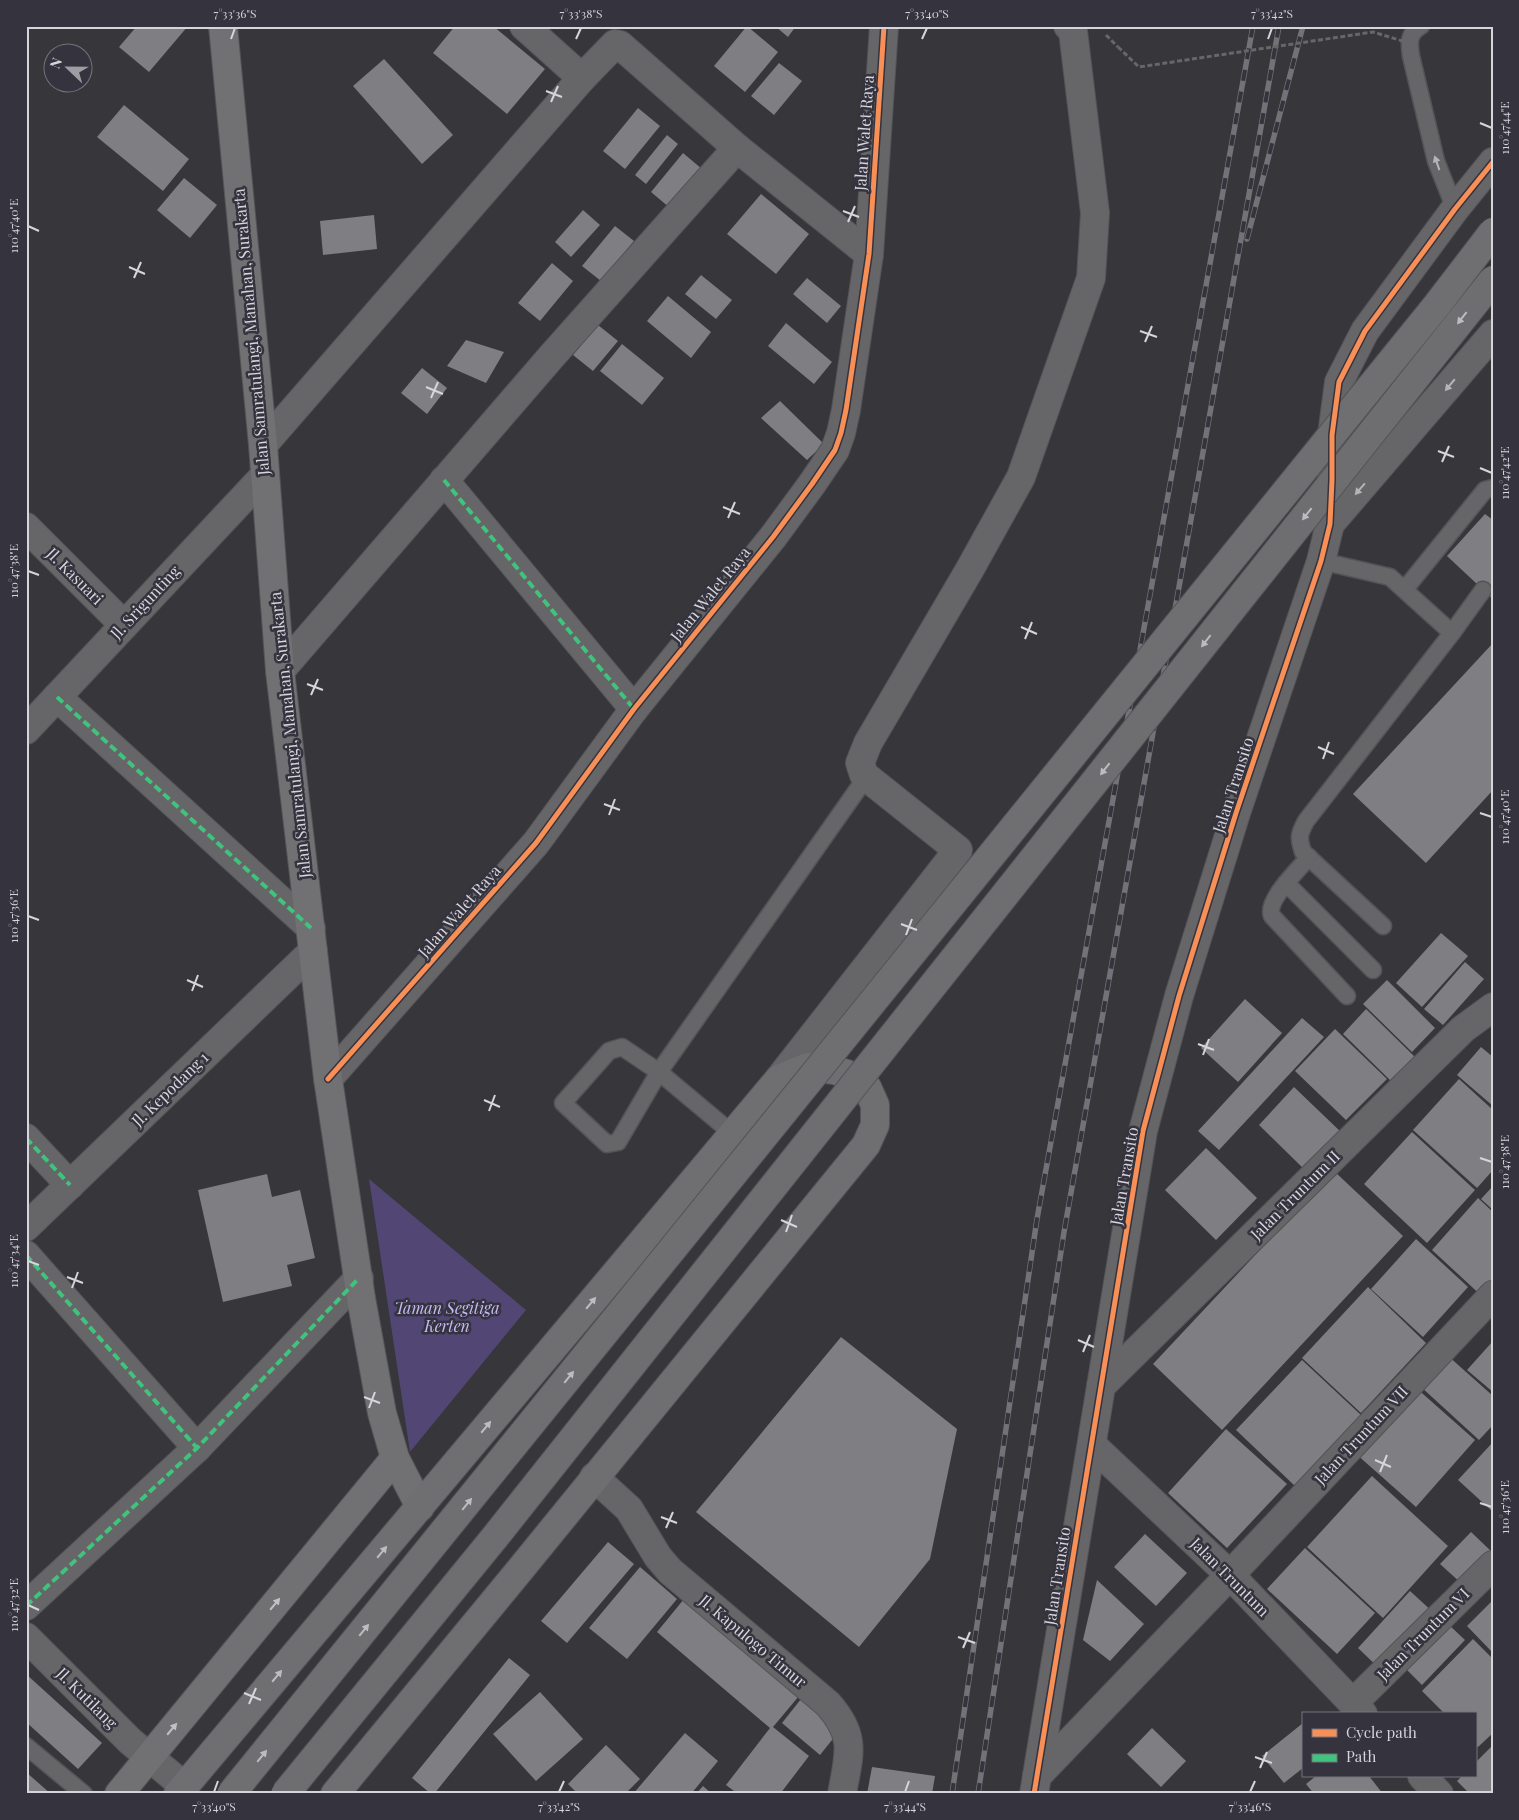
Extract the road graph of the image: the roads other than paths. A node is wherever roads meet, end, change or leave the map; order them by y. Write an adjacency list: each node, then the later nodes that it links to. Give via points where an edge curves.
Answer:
1 (223, 26): 15 (main road, Jalan Samratulangi, Manahan, Surakarta)
2 (524, 26): 6 (street)
3 (884, 26): 11 (street, Jalan Walet Raya)
4 (1068, 26): 31 (street, via 1072,31 1096,213 1091,278 1021,477 868,743 860,763)
5 (1421, 26): 9 (lane, one-way to 5, via 1436,162 1415,77 1409,43 1412,34)
6 (582, 78): 7 (street, via 613,45 620,45); 15 (street)
7 (737, 148): 11 (street); 18 (street)
8 (1493, 162): 9 (street)
9 (1455, 209): 14 (street, via 1365,331 1339,382)
10 (1493, 232): 67 (main road, one-way to 10, bridge)
11 (868, 254): 29 (street, Jalan Walet Raya, via 846,410 835,450 773,537)
12 (1493, 280): 68 (highway, one-way to 68, bridge, via 501,1530)
13 (1493, 334): 16 (street, one-way to 16)
14 (1335, 416): 16 (street, via 1338,440 1346,451 1359,457 1374,458); 20 (street, Jalan Transito)
15 (263, 445): 17 (main road, Jalan Samratulangi, Manahan, Surakarta)
16 (1391, 454): 20 (street, one-way to 20)
17 (265, 475): 25 (street, Jl. Srigunting); 27 (main road, Jalan Samratulangi, Manahan, Surakarta)
18 (444, 480): 27 (street); 29 (street)
19 (1493, 488): 23 (lane, via 1485,490)
20 (1330, 524): 22 (street, Jalan Transito)
21 (26, 527): 25 (street, Jl. Kasuari)
22 (1321, 561): 23 (lane, via 1390,577); 49 (street, Jalan Transito, via 1239,804 1174,1015 1143,1131)
23 (1405, 589): 26 (lane)
24 (1483, 590): 26 (lane)
25 (124, 625): 28 (street, Jl. Srigunting)
26 (1452, 634): 32 (lane, via 1306,821 1299,838)
27 (280, 671): 35 (main road, Jalan Samratulangi, Manahan, Surakarta)
28 (57, 697): 30 (street, Jl. Srigunting); 35 (street)
29 (634, 709): 40 (street, Jalan Walet Raya, via 536,843)
30 (26, 730)
31 (867, 776): 39 (lane); 41 (street, via 958,850)
32 (1309, 857): 33 (lane); 34 (lane)
33 (1286, 883): 36 (lane); 37 (lane, via 1271,905 1272,916)
34 (1383, 926)
35 (312, 940): 40 (main road, Jalan Samratulangi, Manahan, Surakarta); 44 (street, Jl. Kepodang 1)
36 (1373, 970)
37 (1347, 996)
38 (1493, 1008): 49 (street, Jalan Truntum II, via 1463,1029)
39 (659, 1072): 39 (lane, via 618,1142 607,1144 563,1103 609,1051 622,1047); 42 (lane)
40 (328, 1079): 47 (main road, Jalan Samratulangi, Manahan, Surakarta)
41 (779, 1079): 42 (main road); 53 (main road, via 808,1067 847,1074 867,1087 872,1096 875,1126 866,1145)
42 (733, 1134): 54 (main road, one-way to 42)
43 (26, 1138): 44 (street)
44 (70, 1185): 45 (street, Jl. Kepodang 1)
45 (26, 1227)
46 (26, 1254): 51 (street)
47 (359, 1278): 51 (street); 52 (main road, Jalan Samratulangi, Manahan, Surakarta, via 382,1413)
48 (1493, 1295): 56 (street, Jalan Truntum VII)
49 (1101, 1386): 50 (street, Jalan Transito)
50 (1092, 1445): 56 (street, Jalan Truntum); 63 (street, Jalan Transito)
51 (197, 1448): 57 (street)
52 (392, 1449): 54 (main road, Jalan Samratulangi, Manahan, Surakarta); 61 (main road, one-way to 52)
53 (594, 1477): 69 (main road); 70 (street, Jl. Kapulogo Timur, via 621,1500 670,1571 828,1704 838,1716 846,1729 849,1746)
54 (420, 1507): 64 (main road, one-way to 54)
55 (1493, 1565): 59 (street, Jalan Truntum VI)
56 (1230, 1575): 59 (street, Jalan Truntum); 63 (street, Jalan Truntum VII)
57 (26, 1606)
58 (26, 1637): 61 (street, Jl. Kutilang)
59 (1358, 1708)
60 (26, 1746): 65 (lane)
61 (149, 1757): 64 (street, Jl. Kutilang); 66 (main road)
62 (1424, 1778): 71 (street)
63 (1036, 1785)
64 (181, 1790)
65 (84, 1794)
66 (119, 1794)
67 (231, 1794)
68 (286, 1794)
69 (335, 1794)
70 (842, 1794)
71 (1439, 1794)

